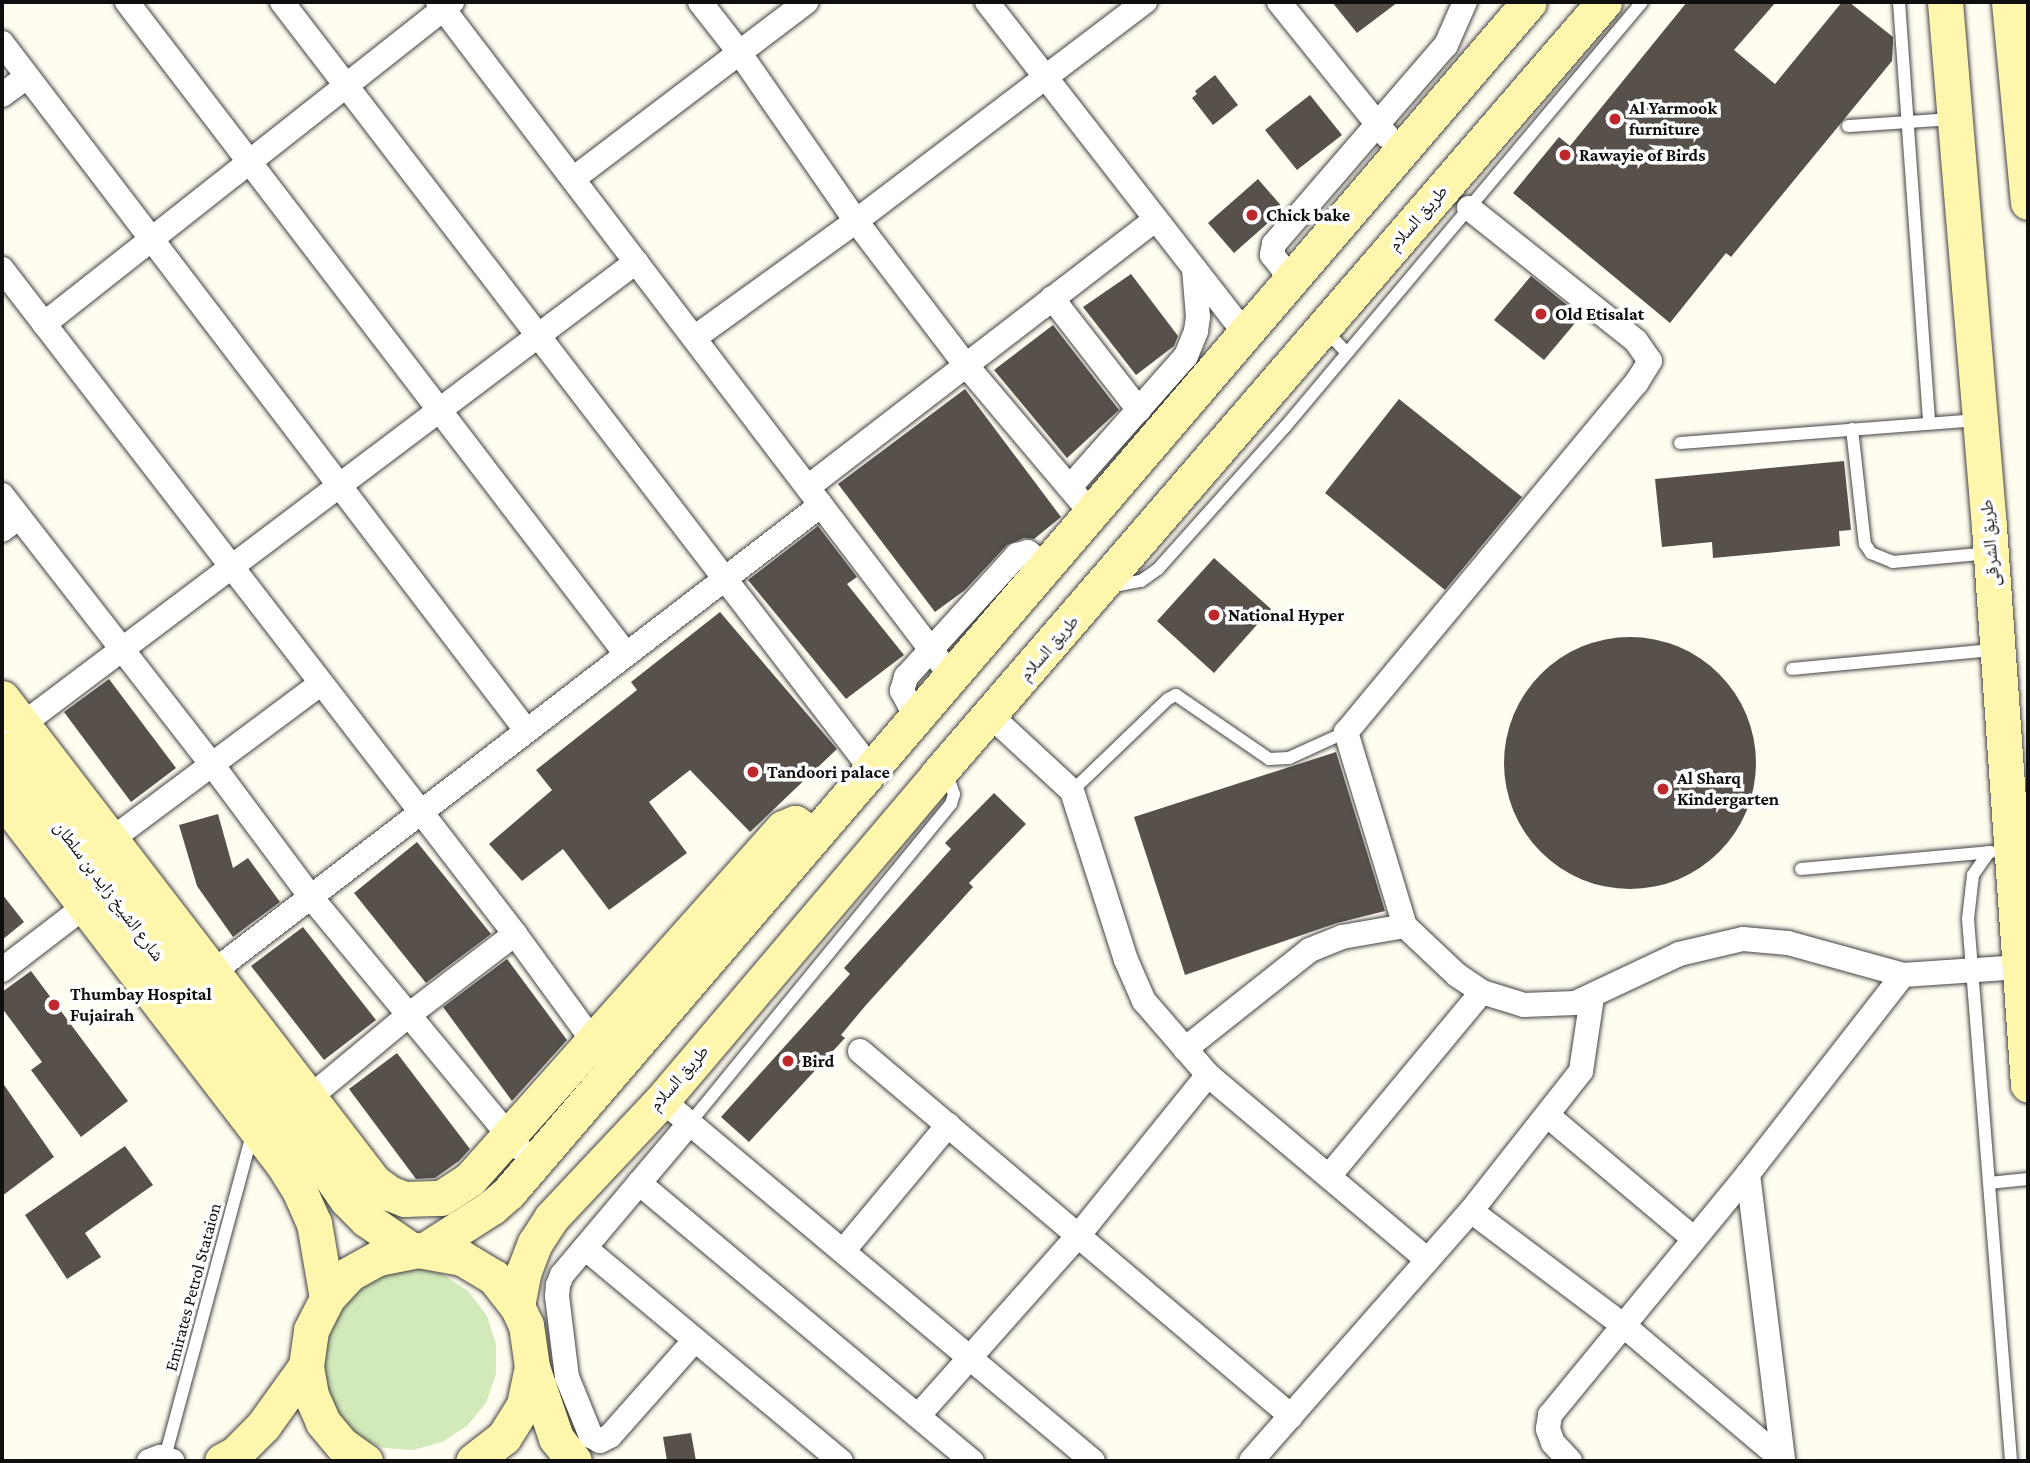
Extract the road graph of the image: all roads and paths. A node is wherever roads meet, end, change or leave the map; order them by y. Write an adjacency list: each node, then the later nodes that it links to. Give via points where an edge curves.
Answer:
1 (127, 2): 28 (street)
2 (282, 2): 21 (street)
3 (700, 2): 17 (street)
4 (806, 2): 17 (street)
5 (987, 2): 20 (street)
6 (1145, 2): 20 (street)
7 (1279, 2): 25 (street)
8 (1465, 2): 25 (street, via 1446,45)
9 (1604, 2): 18 (main road, طريق السلام)
10 (1642, 2): 18 (lane)
11 (1899, 2): 24 (lane)
12 (1945, 2): 23 (main road, طريق الشرقى)
13 (2009, 2): 31 (main road)
14 (444, 4): 21 (street); 29 (street)
15 (1513, 9): 27 (main road)
16 (2, 43): 19 (street)
17 (739, 52): 29 (street); 33 (street)
18 (1572, 62): 30 (main road, طريق السلام)
19 (27, 76): 22 (street); 34 (street)
20 (1044, 76): 32 (street); 33 (street)
21 (347, 85): 28 (street); 43 (street)
22 (2, 95)
23 (1954, 119): 24 (lane); 50 (main road, طريق الشرقى)
24 (1907, 122): 26 (lane); 51 (lane)
25 (1378, 124): 27 (street); 38 (street, via 1274,244 1272,255)
26 (1848, 125)
27 (1399, 153): 38 (main road)
28 (249, 162): 34 (street); 48 (street)
29 (573, 179): 35 (street)
30 (1456, 198): 41 (main road, طريق السلام); 45 (lane); 72 (street, via 1636,341 1650,360 1636,383)
31 (2028, 201)
32 (1156, 219): 36 (street); 39 (street)
33 (856, 220): 44 (street); 46 (street)
34 (152, 239): 40 (street); 54 (street)
35 (636, 262): 43 (street); 44 (street)
36 (1194, 267): 42 (street); 47 (street)
37 (2, 269): 40 (street)
38 (1291, 279): 42 (main road)
39 (1052, 298): 46 (street); 49 (street)
40 (44, 324): 61 (street)
41 (1323, 329): 45 (lane); 59 (main road, طريق السلام)
42 (1245, 332): 47 (main road)
43 (539, 335): 48 (street); 62 (street)
44 (694, 338): 56 (street)
45 (1347, 353): 59 (lane)
46 (965, 364): 56 (street); 57 (street)
47 (1196, 367): 49 (street); 57 (main road)
48 (439, 410): 54 (street); 65 (street)
49 (1139, 410): 57 (street)
50 (1979, 419): 51 (lane); 60 (main road, طريق الشرقى)
51 (1929, 422): 52 (lane)
52 (1852, 429): 53 (lane); 60 (lane, via 1865,544 1871,553 1893,562)
53 (1680, 443)
54 (340, 486): 61 (street); 71 (street)
55 (2, 495): 58 (street)
56 (814, 496): 62 (street); 66 (street)
57 (1081, 500): 66 (main road, via 1045,567)
58 (10, 524): 63 (street)
59 (1172, 529): 69 (main road, طريق السلام, via 1101,587)
60 (1991, 553): 64 (main road, طريق الشرقى)
61 (232, 567): 63 (street); 68 (street)
62 (725, 577): 65 (street); 74 (street)
63 (122, 649): 70 (street); 73 (street)
64 (1998, 650): 67 (lane); 81 (main road, طريق الشرقى)
65 (626, 654): 71 (street)
66 (942, 662): 74 (main road, via 916,717)
67 (1793, 669)
68 (321, 683): 73 (street); 78 (street)
69 (991, 716): 75 (main road, طريق السلام); 76 (street)
70 (7, 728): 80 (main road, شارع الشيخ زايد بن سلطان)
71 (526, 730): 78 (street)
72 (1346, 733): 76 (lane, via 1289,758 1269,759 1176,695); 86 (street)
73 (211, 763): 80 (street); 83 (street)
74 (871, 769): 79 (main road)
75 (938, 774): 102 (main road, طريق السلام); 105 (lane, via 951,786 951,804)
76 (1072, 791): 97 (street, via 1133,980 1143,1001)
77 (2, 799): 85 (main road, شارع الشيخ زايد بن سلطان)
78 (420, 812): 83 (street); 87 (street)
79 (814, 836): 96 (main road, via 794,823 783,828); 99 (main road)
80 (98, 850): 92 (main road, شارع الشيخ زايد بن سلطان)
81 (2001, 851): 82 (lane); 84 (main road, طريق الشرقى); 90 (lane, via 1973,876 1969,891)
82 (1801, 869)
83 (310, 896): 92 (street); 95 (street)
84 (2022, 901): 88 (main road, طريق الشرقى)
85 (84, 907): 89 (street); 107 (main road, شارع الشيخ زايد بن سلطان)
86 (1405, 926): 93 (street); 97 (street, via 1342,937 1310,950)
87 (515, 934): 95 (street); 96 (street)
88 (2021, 967): 90 (street); 101 (main road, طريق الشرقى)
89 (2, 970)
90 (1972, 970): 91 (street); 114 (lane)
91 (1903, 975): 94 (street, via 1788,943 1743,939 1679,954); 110 (street)
92 (200, 983): 103 (main road, شارع الشيخ زايد بن سلطان)
93 (1482, 992): 94 (street, via 1524,1005 1556,1005); 111 (street)
94 (1592, 997): 104 (street, via 1581,1071)
95 (410, 1014): 103 (street); 108 (street)
96 (593, 1041): 99 (street); 108 (main road)
97 (1185, 1049): 100 (street)
98 (860, 1051): 106 (street)
99 (613, 1071): 109 (main road)
100 (1208, 1074): 111 (street); 116 (street)
101 (2028, 1085)
102 (662, 1100): 105 (street); 123 (main road, طريق السلام, via 551,1218 527,1262)
103 (299, 1107): 108 (main road, via 374,1182 405,1199 432,1199 457,1190); 119 (main road, شارع الشيخ زايد بن سلطان, via 346,1200 366,1219)
104 (1547, 1115): 115 (street); 117 (street)
105 (689, 1125): 113 (street); 120 (street)
106 (948, 1125): 116 (street); 120 (street)
107 (254, 1127): 122 (main road, شارع الشيخ زايد بن سلطان, via 300,1192 314,1223); 131 (lane, Emirates Petrol Stataion)
108 (509, 1135): 109 (street)
109 (532, 1166): 119 (main road, via 492,1207)
110 (1748, 1174): 117 (street); 141 (street)
111 (1329, 1176): 121 (street)
112 (2028, 1179): 114 (lane)
113 (639, 1183): 118 (street); 129 (street)
114 (1989, 1183): 142 (lane)
115 (1471, 1210): 121 (street); 124 (street)
116 (1078, 1236): 126 (street); 130 (street)
117 (1694, 1239): 124 (street)
118 (585, 1248): 125 (street); 125 (street, via 562,1275 556,1296 567,1377 591,1436 600,1441 610,1436)
119 (418, 1250): 122 (main road, via 379,1258 349,1274); 123 (main road, via 462,1258 494,1278)
120 (844, 1250): 126 (street)
121 (1428, 1259): 130 (street)
122 (327, 1298): 127 (main road, via 311,1330)
123 (517, 1306): 128 (main road, via 531,1346)
124 (1622, 1325): 140 (street, via 1550,1415 1553,1443); 141 (street)
125 (694, 1341): 136 (street)
126 (971, 1360): 129 (street); 138 (street)
127 (306, 1366): 132 (main road, via 263,1426); 133 (main road, via 311,1395 323,1422 342,1445)
128 (532, 1367): 134 (main road, via 524,1405 504,1437); 135 (main road, via 556,1438)
129 (919, 1416): 137 (street)
130 (1291, 1416): 139 (street)
131 (162, 1460)
132 (222, 1461)
133 (365, 1461)
134 (473, 1461)
135 (574, 1461)
136 (841, 1461)
137 (972, 1461)
138 (1093, 1461)
139 (1251, 1461)
140 (1570, 1461)
141 (1783, 1461)
142 (2011, 1461)

